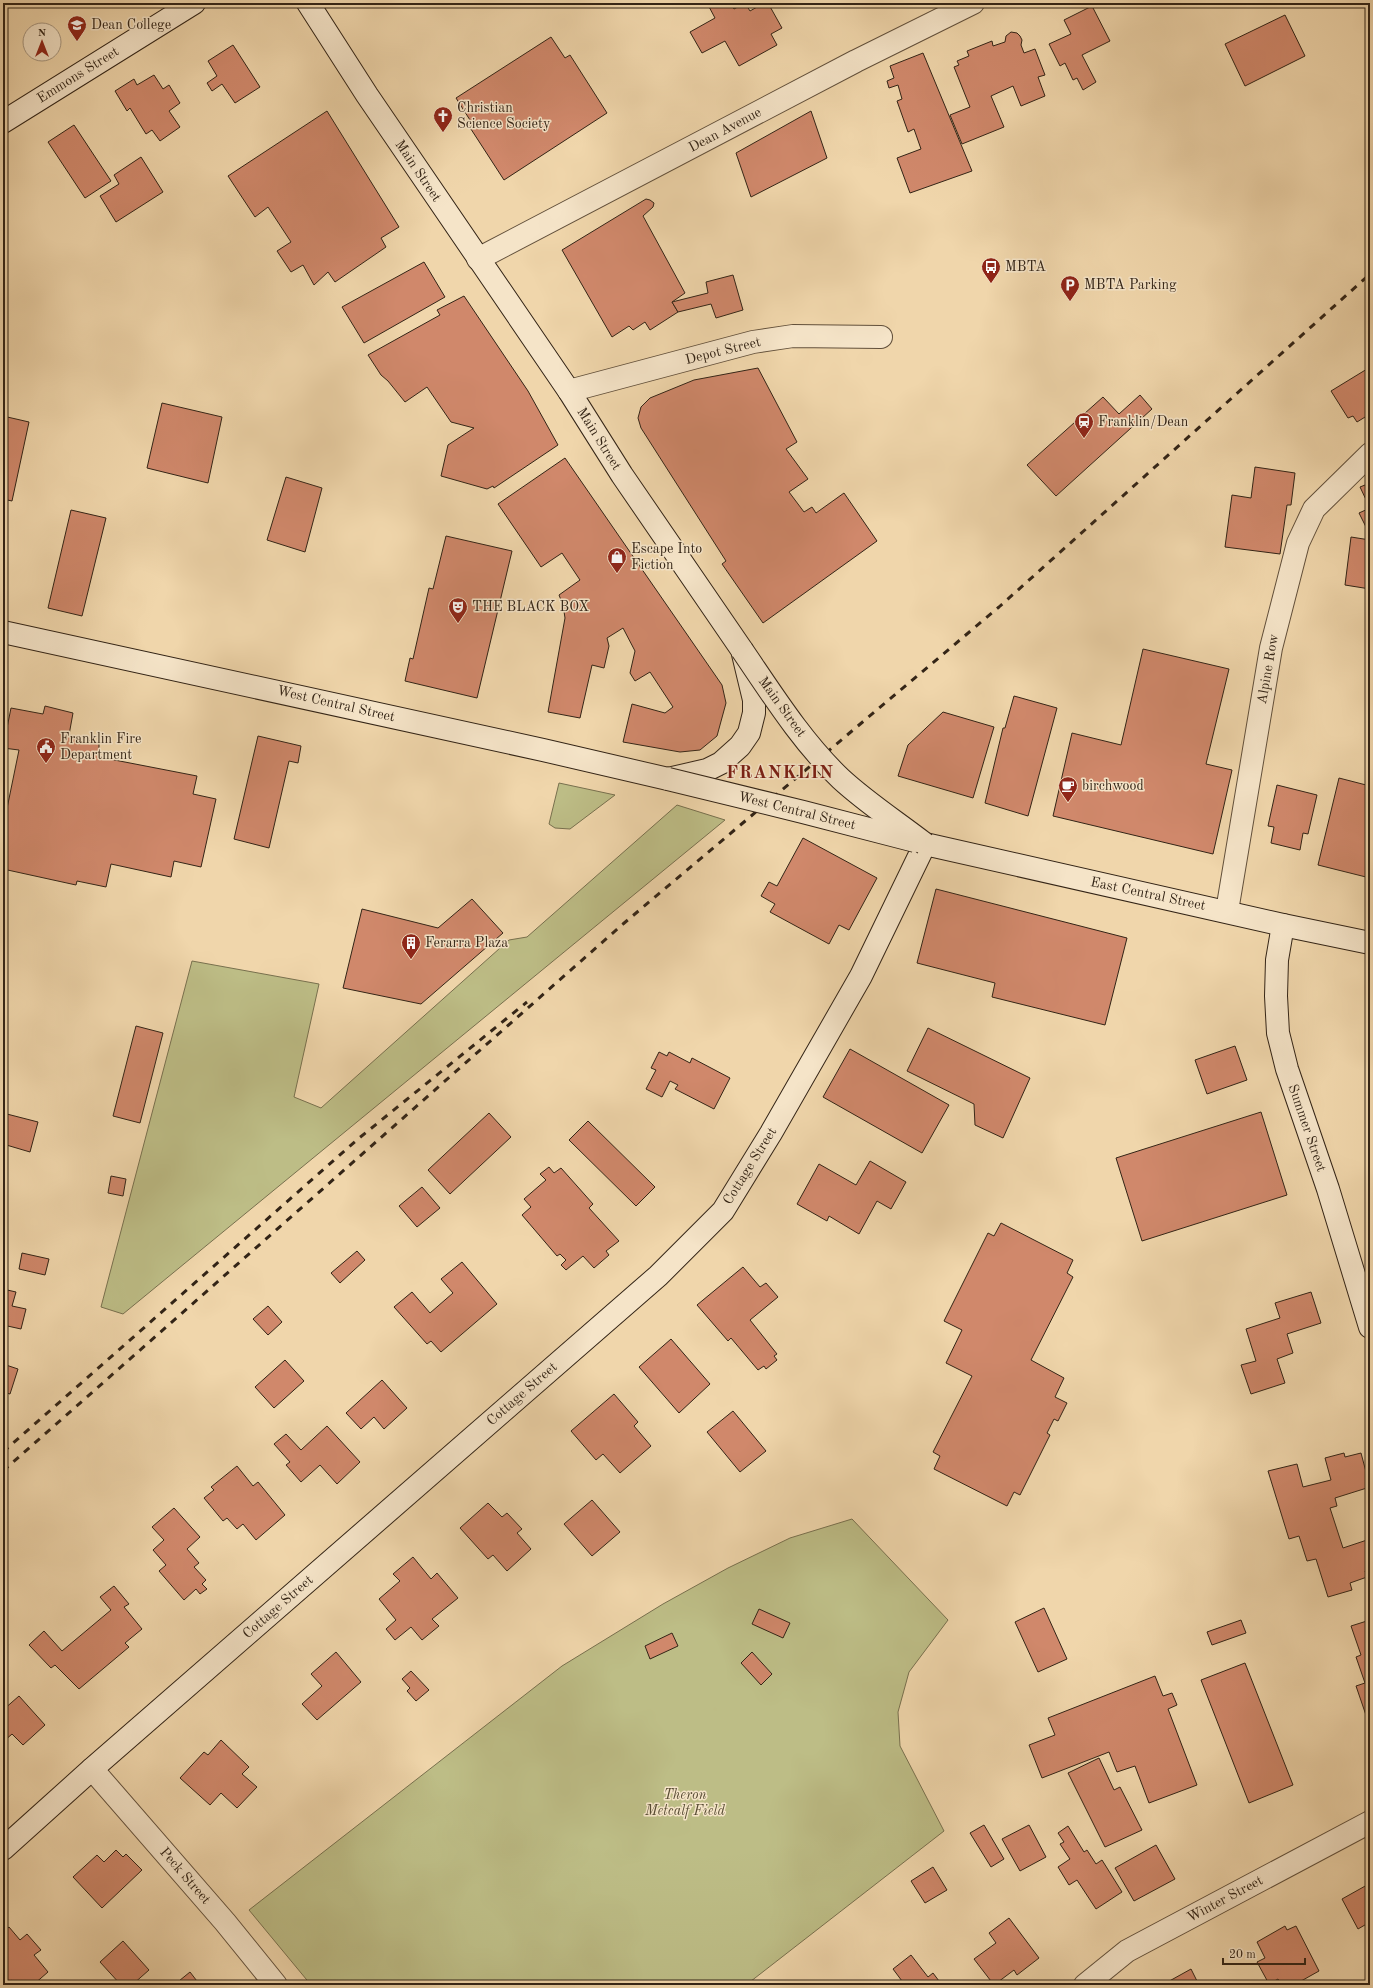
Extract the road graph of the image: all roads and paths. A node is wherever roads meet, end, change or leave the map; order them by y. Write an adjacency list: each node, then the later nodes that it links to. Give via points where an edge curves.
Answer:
1 (194, 3): 4 (street, Emmons Street)
2 (308, 3): 5 (street, Main Street)
3 (973, 3): 5 (street, Dean Avenue)
4 (3, 122)
5 (478, 259): 7 (street, Main Street)
6 (881, 337): 7 (street, Depot Street, via 793,336 754,342)
7 (569, 391): 10 (street, Main Street, via 622,475)
8 (1370, 454): 13 (street, Alpine Row, via 1314,509 1298,543 1271,648)
9 (3, 632): 11 (street, West Central Street)
10 (742, 650): 11 (street, West Central Street, bridge, via 754,700 749,733 740,746 721,763 707,770); 12 (street, Main Street, bridge, via 803,737 842,780)
11 (668, 779): 12 (street, West Central Street, bridge)
12 (926, 844): 13 (street, East Central Street); 17 (street, Cottage Street, via 861,976 723,1211 658,1276)
13 (1227, 911): 14 (street, East Central Street)
14 (1283, 925): 15 (street, East Central Street); 16 (street, Summer Street, via 1277,965 1278,1033 1287,1069 1328,1188)
15 (1370, 943)
16 (1370, 1327)
17 (92, 1769): 19 (street, Cottage Street); 20 (street, Peck Street, via 225,1922)
18 (1370, 1822): 21 (street, Winter Street, via 1127,1951)
19 (3, 1849)
20 (276, 1985)
21 (1085, 1985)

